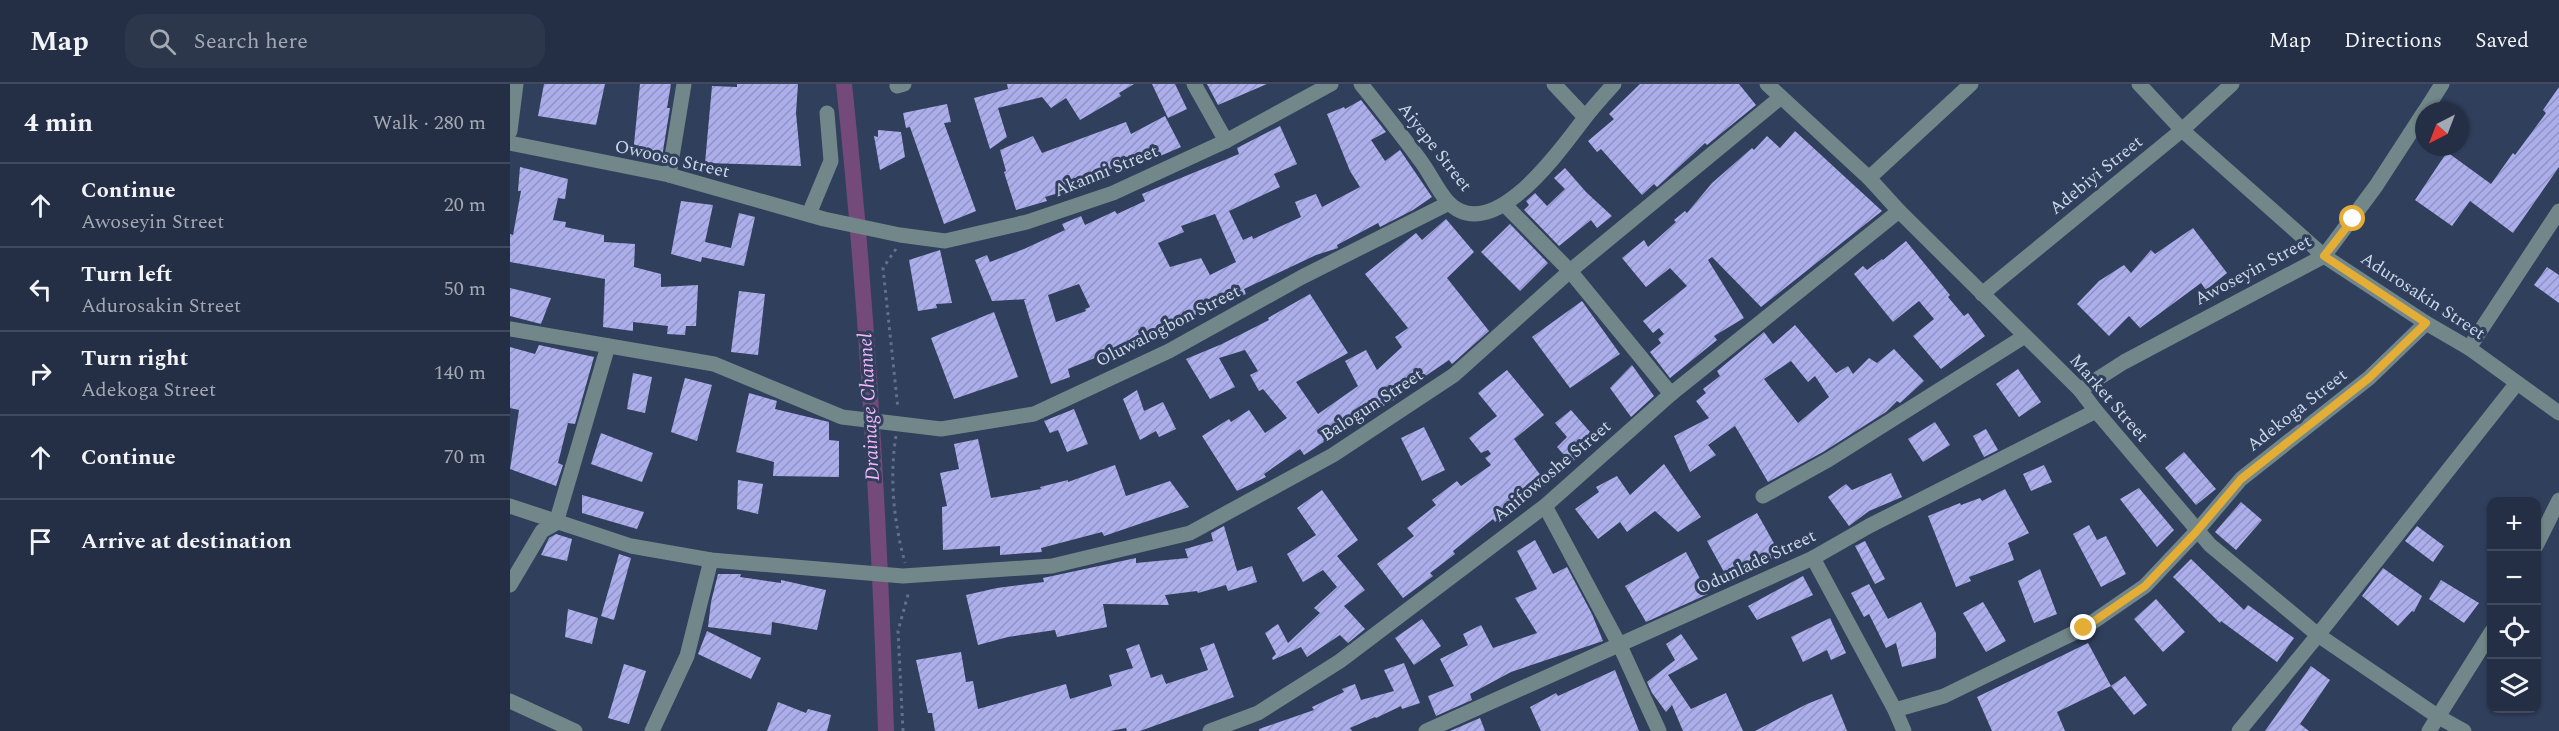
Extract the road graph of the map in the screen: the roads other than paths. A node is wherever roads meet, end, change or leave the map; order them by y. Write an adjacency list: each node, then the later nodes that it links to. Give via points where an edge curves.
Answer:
1 (516, 84): 19 (street)
2 (684, 84): 22 (street)
3 (1194, 84): 20 (street)
4 (1331, 84): 20 (street, Akanni Street)
5 (1361, 84): 24 (street, Aiyepe Street)
6 (1554, 84): 16 (street)
7 (1614, 84): 16 (street, Aiyepe Street)
8 (1767, 84): 13 (street, Market Street)
9 (1971, 84): 23 (street)
10 (2139, 84): 18 (street, Adurosakin Street)
11 (2232, 84): 18 (street, Adebiyi Street)
12 (2442, 84): 14 (street, Awoseyin Street)
13 (1781, 98): 23 (street, Market Street); 31 (street, Balogun Street)
14 (2430, 102)
15 (826, 113): 28 (street, via 831,161)
16 (1585, 117): 25 (street, Aiyepe Street, via 1560,153)
17 (2415, 125): 30 (street, Awoseyin Street)
18 (2182, 130): 30 (street, Adurosakin Street); 32 (street, Adebiyi Street)
19 (510, 131)
20 (1226, 141): 29 (street, Akanni Street, via 1113,193 1027,222 945,241)
21 (510, 143): 22 (street, Owooso Street)
22 (669, 175): 28 (street, Owooso Street)
23 (1869, 178): 27 (street, Market Street)
24 (1449, 203): 25 (street, Aiyepe Street, via 1478,214); 36 (street, Oluwalogbon Street, via 1302,277 1169,351 1034,414 941,429 842,417 714,364)
25 (1505, 205): 31 (street)
26 (2559, 210): 37 (street)
27 (1899, 211): 32 (street, Market Street); 40 (street, Anifowoshe Street)
28 (817, 217): 29 (street, Owooso Street)
29 (880, 230)
30 (2324, 256): 33 (street, Adurosakin Street); 39 (street, Awoseyin Street, via 2124,362)
31 (1570, 271): 40 (street); 51 (street, Balogun Street, via 1454,375 1333,455 1190,533 1052,566 905,576)
32 (1982, 294): 35 (street, Market Street)
33 (2426, 323): 37 (street, Adurosakin Street); 48 (street, Adekoga Street, via 2369,378 2241,479)
34 (510, 329): 36 (street, Oluwalogbon Street)
35 (2025, 336): 39 (street, Market Street); 43 (street, via 1828,460)
36 (608, 346): 47 (street)
37 (2469, 348): 38 (street, Adurosakin Street)
38 (2517, 383): 42 (street, Adurosakin Street); 53 (street)
39 (2080, 390): 41 (street, Market Street)
40 (1671, 394): 46 (street, Anifowoshe Street)
41 (2096, 411): 48 (street, Market Street); 50 (street, Odunlade Street)
42 (2559, 413)
43 (1763, 496)
44 (2559, 500): 49 (street)
45 (510, 506): 47 (street, Balogun Street)
46 (1545, 506): 55 (street); 61 (street, Anifowoshe Street, via 1340,661 1258,713)
47 (556, 523): 51 (street, Balogun Street, via 630,546); 52 (street, via 542,531)
48 (2196, 532): 53 (street, Market Street); 57 (street, Adekoga Street, via 2145,586 2084,628 1944,696)
49 (2541, 536)
50 (1813, 558): 55 (street, Odunlade Street); 57 (street)
51 (711, 560): 60 (street, via 687,656)
52 (510, 585)
53 (2318, 635): 58 (street, Market Street); 65 (street)
54 (2487, 639): 58 (street)
55 (1620, 646): 62 (street, Odunlade Street); 63 (street)
56 (510, 701): 59 (street)
57 (1895, 710): 64 (street)
58 (2438, 716): 66 (street); 67 (street, Market Street)
59 (574, 731)
60 (652, 731)
61 (1210, 731)
62 (1426, 731)
63 (1659, 731)
64 (1904, 731)
65 (2239, 731)
66 (2429, 731)
67 (2464, 731)

